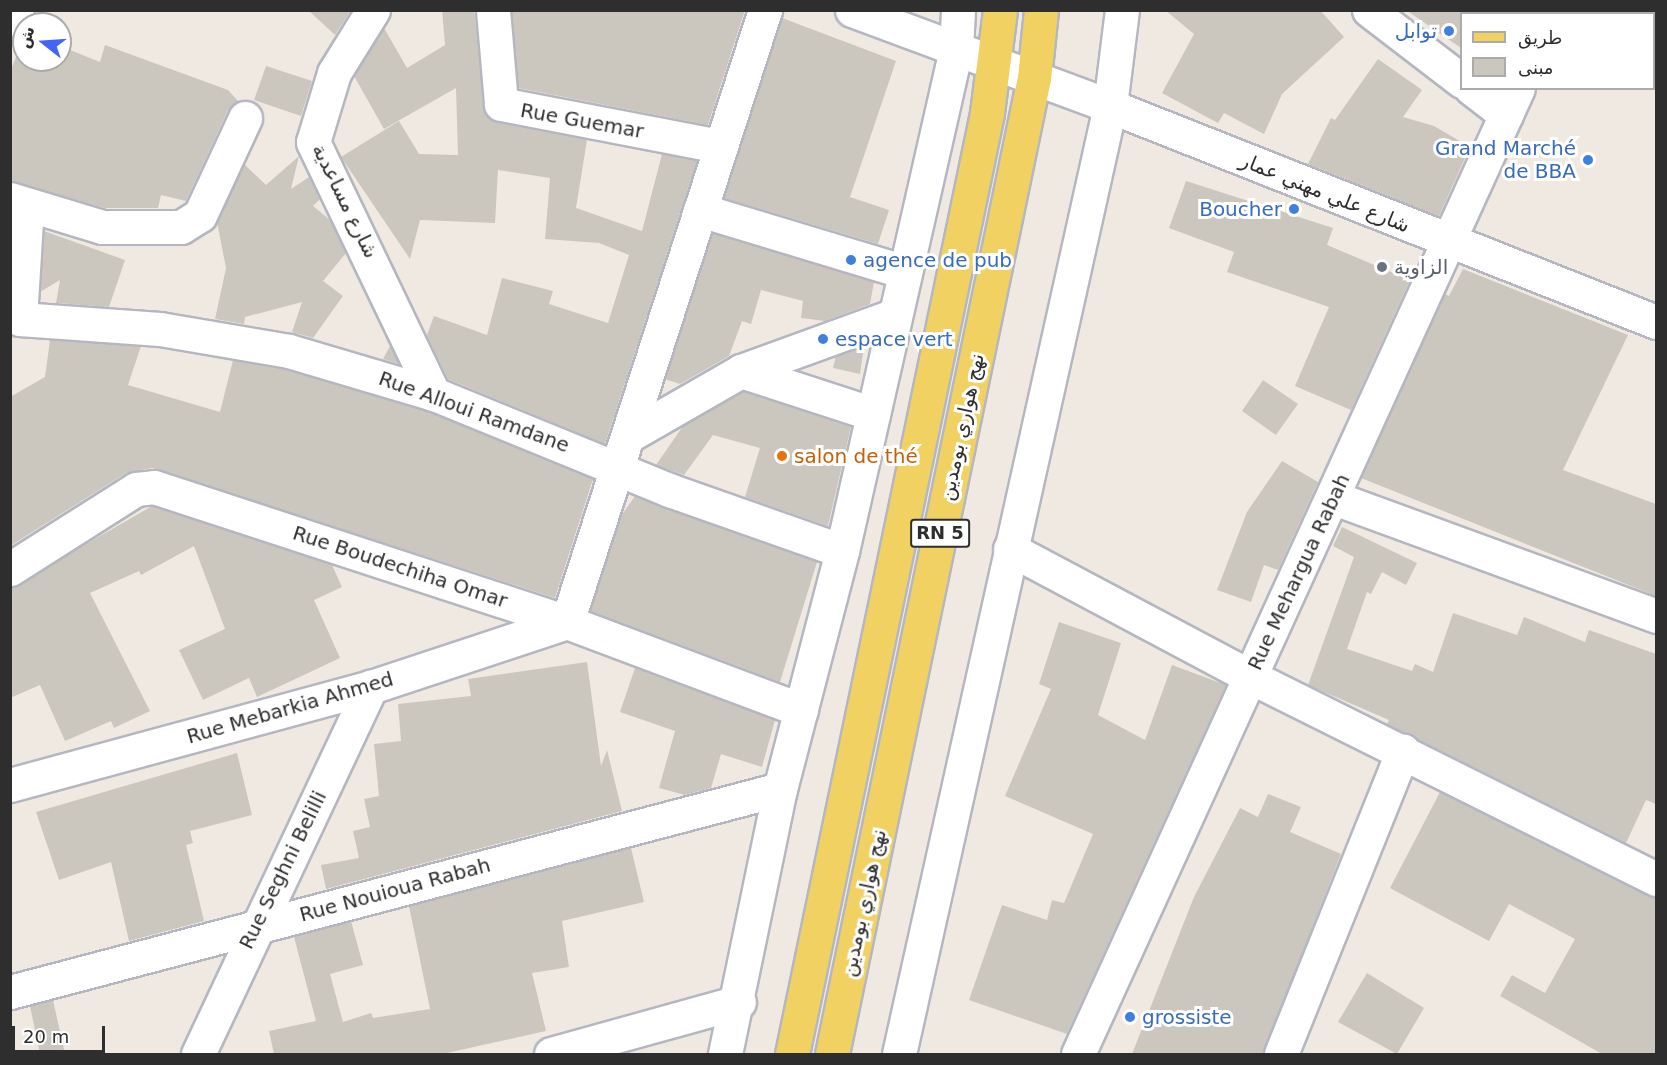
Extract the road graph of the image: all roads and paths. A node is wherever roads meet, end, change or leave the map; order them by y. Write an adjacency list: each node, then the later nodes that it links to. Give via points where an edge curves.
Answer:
1 (17, 10): 11 (street)
2 (373, 10): 29 (street, شارع مساعدية, via 334,73 313,142)
3 (493, 10): 20 (street, Rue Guemar, via 501,104)
4 (765, 10): 20 (street)
5 (852, 10): 12 (street, شارع علي مهني عمار)
6 (958, 10): 12 (street)
7 (1000, 10): 13 (main road, نهج هواري بومدين / RN 5)
8 (1041, 10): 14 (main road, نهج هواري بومدين / RN 5)
9 (1122, 10): 18 (street)
10 (1369, 10): 15 (street)
11 (10, 19)
12 (956, 49): 13 (street, شارع علي مهني عمار); 24 (street)
13 (993, 63): 14 (street, شارع علي مهني عمار); 46 (main road, نهج هواري بومدين / RN 5)
14 (1034, 78): 18 (street, شارع علي مهني عمار); 47 (main road, نهج هواري بومدين / RN 5)
15 (1460, 80)
16 (1477, 90): 17 (street)
17 (1512, 102): 23 (street, Rue Mehargua Rabah)
18 (1110, 106): 23 (street, شارع علي مهني عمار); 33 (street)
19 (245, 118): 21 (street, via 200,215 181,227 102,227)
20 (720, 146): 22 (street)
21 (19, 202): 26 (street)
22 (700, 210): 24 (street); 31 (street)
23 (1450, 244): 27 (street, شارع علي مهني عمار); 32 (street, Rue Mehargua Rabah)
24 (905, 272): 25 (street)
25 (895, 315): 28 (street); 30 (street)
26 (15, 322): 29 (street, Rue Alloui Ramdane, via 160,329 289,351)
27 (1656, 322)
28 (741, 371): 30 (street); 31 (street)
29 (434, 394): 31 (street, Rue Alloui Ramdane)
30 (873, 414): 34 (street)
31 (623, 450): 34 (street, Rue Alloui Ramdane, via 669,490); 37 (street)
32 (1334, 498): 36 (street); 38 (street, Rue Mehargua Rabah)
33 (1010, 549): 38 (street); 57 (street)
34 (842, 551): 40 (street)
35 (10, 569): 37 (street, Rue Boudechiha Omar, via 136,489 154,487)
36 (1656, 616)
37 (567, 622): 39 (street, Rue Mebarkia Ahmed); 40 (street, Rue Boudechiha Omar)
38 (1251, 677): 41 (street); 58 (street, Rue Mehargua Rabah)
39 (371, 687): 42 (street, Rue Mebarkia Ahmed); 45 (street, Rue Seghni Belilli)
40 (801, 710): 43 (street)
41 (1403, 751): 44 (street); 59 (street)
42 (10, 785)
43 (780, 789): 45 (street, Rue Nouioua Rabah); 49 (street)
44 (1656, 879)
45 (254, 928): 48 (street, Rue Nouioua Rabah); 50 (street, Rue Seghni Belilli)
46 (807, 980): 53 (main road); 54 (main road, نهج هواري بومدين / RN 5)
47 (847, 982): 55 (main road, نهج هواري بومدين / RN 5); 56 (main road)
48 (10, 992)
49 (739, 1002): 51 (street); 52 (street)
50 (198, 1054)
51 (551, 1054)
52 (725, 1054)
53 (780, 1054)
54 (792, 1054)
55 (832, 1054)
56 (844, 1054)
57 (899, 1054)
58 (1078, 1054)
59 (1281, 1054)

